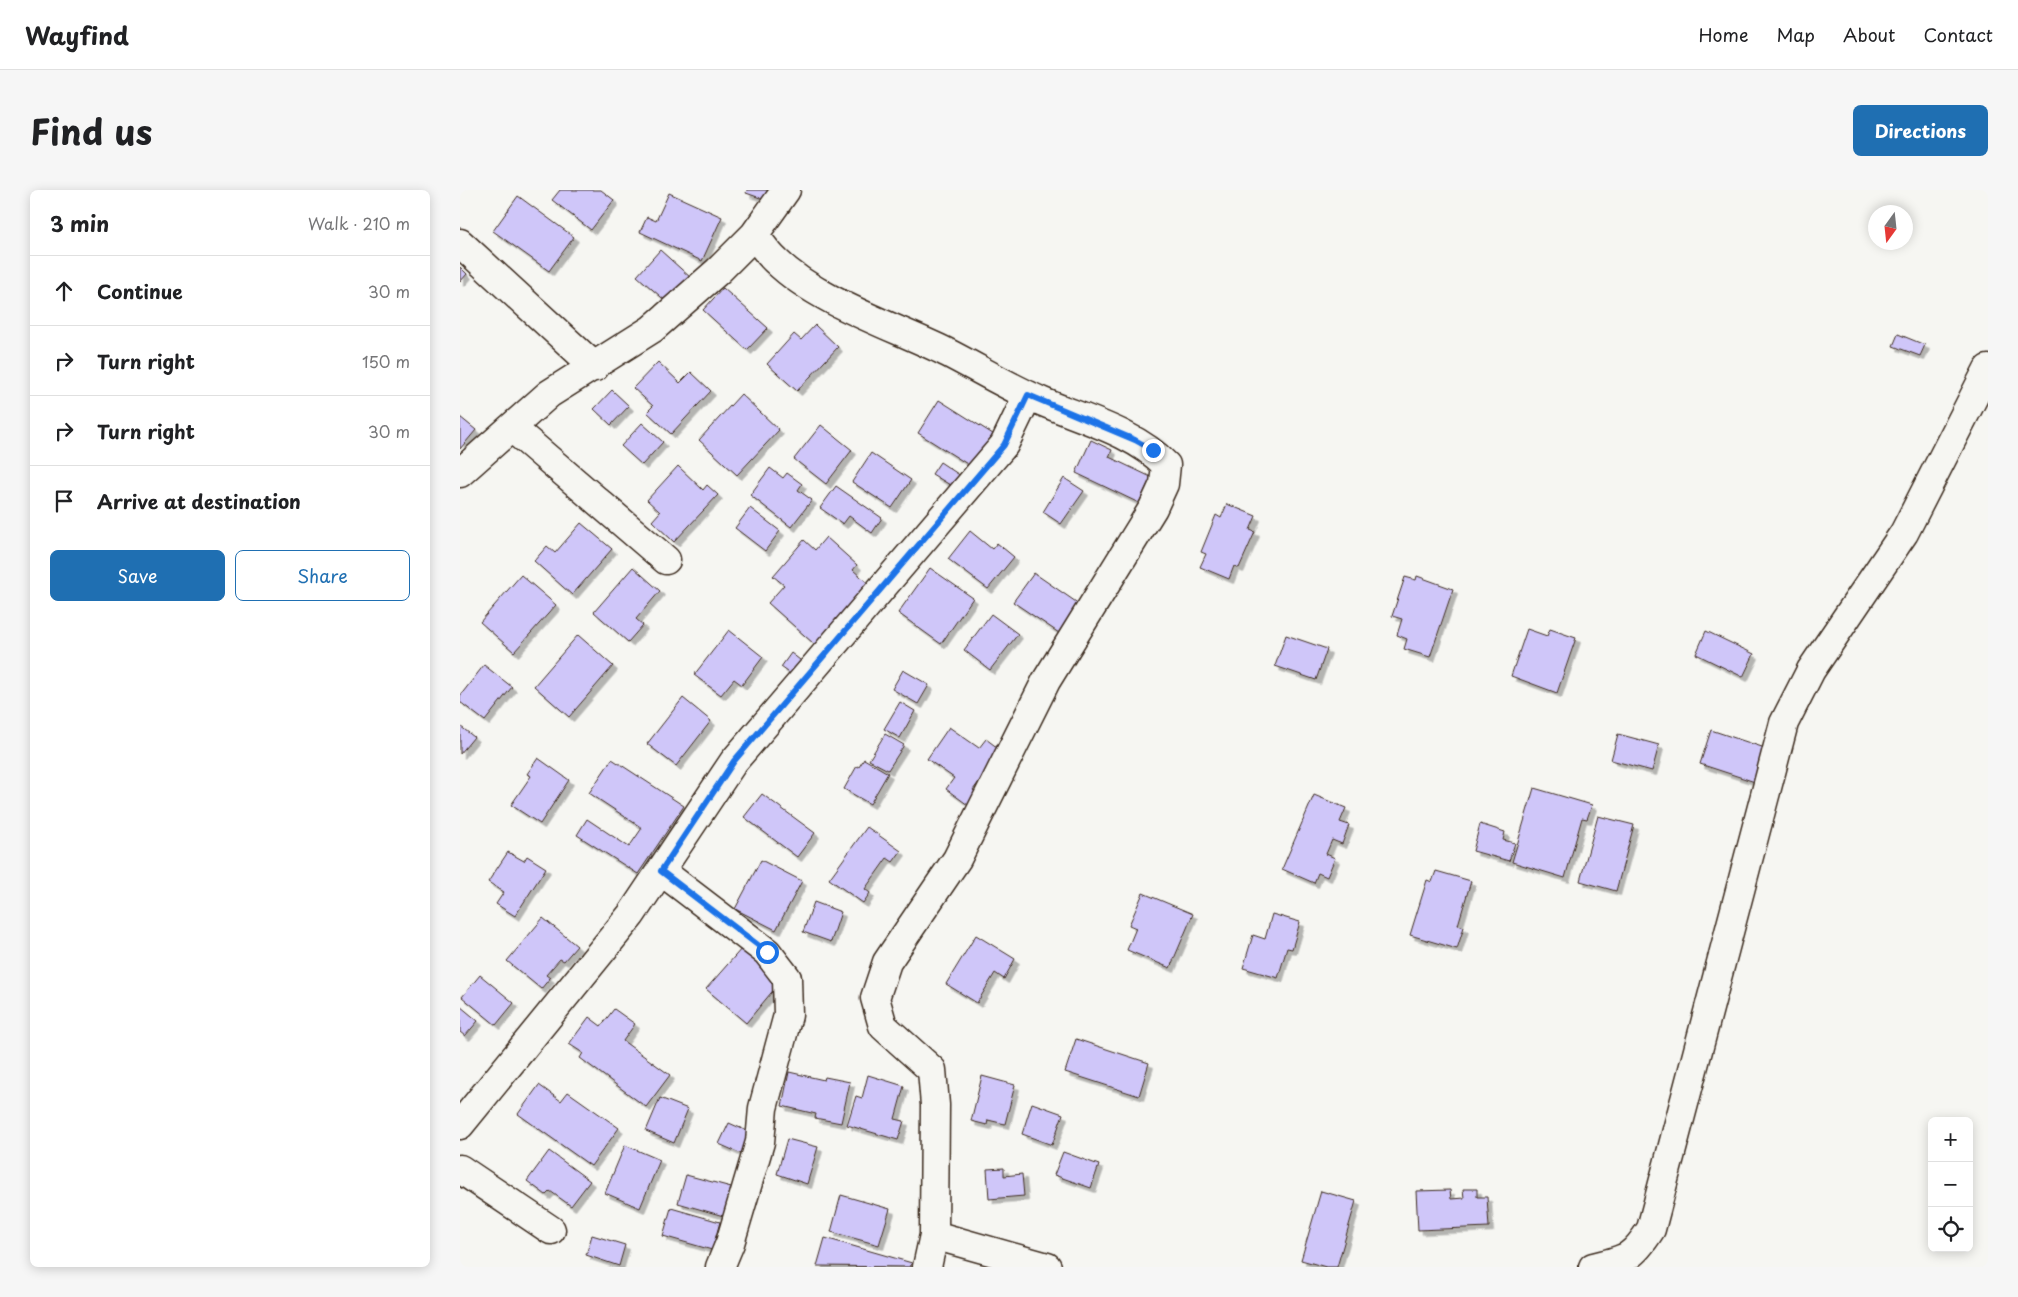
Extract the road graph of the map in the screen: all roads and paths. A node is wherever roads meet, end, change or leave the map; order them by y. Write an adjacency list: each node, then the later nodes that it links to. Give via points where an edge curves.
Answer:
1 (786, 190): 2 (street)
2 (754, 235): 4 (street, via 652,329); 6 (street, via 775,261 805,284)
3 (460, 243): 4 (street)
4 (595, 367): 7 (street, via 549,394)
5 (1988, 369): 15 (street, via 1904,533 1811,670 1784,723 1659,1203 1651,1229)
6 (1028, 395): 10 (street, via 1004,445 734,761); 14 (street, via 1153,450 1166,465 1164,484 1153,508 1046,681 957,859 887,962 875,998 883,1026 932,1070 936,1105)
7 (512, 428): 8 (street); 9 (street)
8 (460, 473)
9 (666, 560)
10 (661, 871): 11 (street, via 631,915); 16 (street, via 767,952 786,978 788,1015 762,1108 760,1142)
11 (460, 1125)
12 (460, 1169): 13 (street)
13 (551, 1230)
14 (934, 1236): 17 (street); 18 (street)
15 (1644, 1239): 19 (street, via 1626,1259); 20 (street)
16 (720, 1267)
17 (926, 1267)
18 (1047, 1267)
19 (1593, 1267)
20 (1648, 1267)

